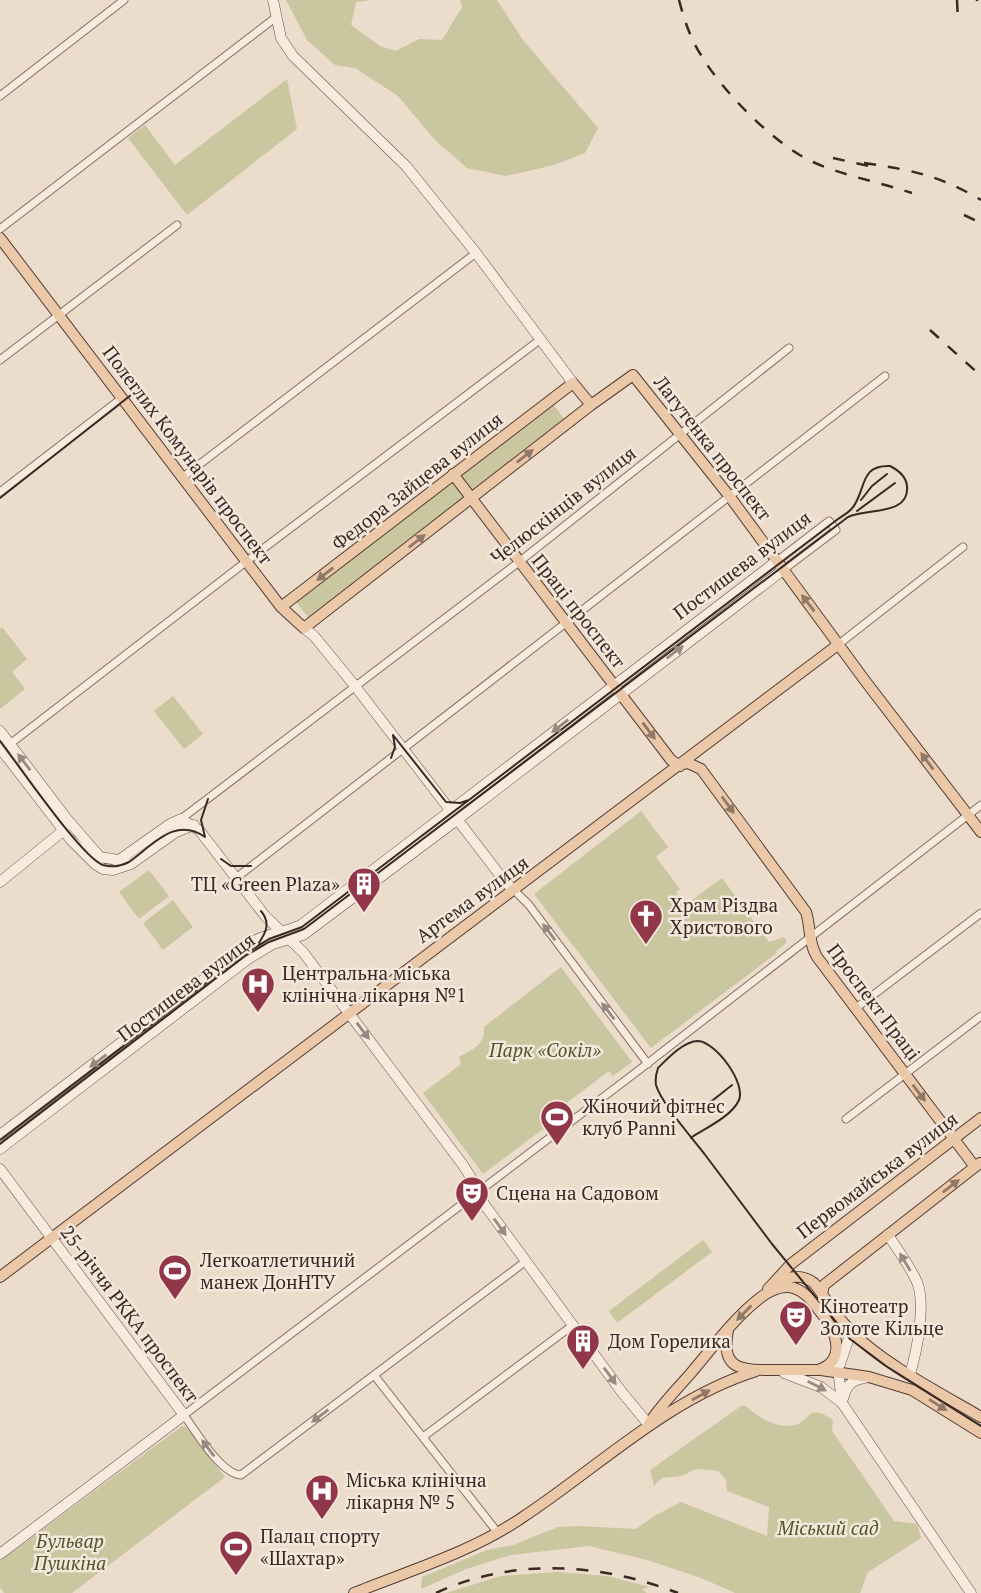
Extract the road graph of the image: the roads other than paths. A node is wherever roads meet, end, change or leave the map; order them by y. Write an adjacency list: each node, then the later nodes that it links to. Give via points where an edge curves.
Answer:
1 (124, 0): 4 (street)
2 (273, 0): 3 (street)
3 (275, 18): 6 (street); 8 (street, via 293,56 406,166)
4 (0, 96)
5 (177, 225): 9 (street)
6 (0, 229)
7 (0, 237): 9 (main road, Полеглих Комунарів проспект)
8 (476, 254): 10 (street); 19 (street)
9 (59, 315): 12 (street); 15 (main road, Полеглих Комунарів проспект)
10 (541, 339): 14 (street); 24 (street)
11 (789, 348): 17 (street, Челюскінців вулиця)
12 (0, 360)
13 (885, 376): 21 (street)
14 (573, 383): 16 (main road); 18 (main road, Федора Зайцева вулиця)
15 (122, 398): 19 (main road, Полеглих Комунарів проспект); 20 (street)
16 (591, 405): 17 (main road, Лагутенка проспект, via 633,375); 22 (main road, one-way to 16)
17 (681, 434): 21 (main road, Лагутенка проспект); 25 (street, Челюскінців вулиця)
18 (453, 474): 22 (main road, Праці проспект); 27 (main road, Федора Зайцева вулиця, one-way to 27)
19 (183, 477): 24 (main road, Полеглих Комунарів проспект)
20 (0, 492)
21 (730, 497): 26 (main road, Лагутенка проспект); 28 (street)
22 (471, 498): 25 (main road, Праці проспект); 29 (main road, one-way to 22)
23 (963, 547): 30 (street, Артема вулиця)
24 (247, 561): 27 (main road, Полеглих Комунарів проспект); 34 (street)
25 (519, 562): 28 (main road, Праці проспект); 31 (street, Челюскінців вулиця)
26 (780, 565): 26 (street, Постишева вулиця, via 836,530 829,521); 30 (main road, Лагутенка проспект, one-way to 26); 32 (street, Постишева вулиця)
27 (281, 607): 29 (main road, Полеглих Комунарів проспект)
28 (566, 622): 32 (main road, Праці проспект); 35 (street)
29 (304, 628): 31 (street, Полеглих Комунарів проспект)
30 (839, 644): 36 (main road, Артема вулиця); 39 (main road, Лагутенка проспект, one-way to 30)
31 (355, 686): 35 (street, Полеглих Комунарів проспект); 41 (street, Челюскінців вулиця)
32 (617, 689): 36 (main road, Праці проспект, one-way to 36); 38 (street, Постишева вулиця)
33 (0, 731): 34 (street)
34 (5, 746): 40 (street, one-way to 34); 43 (street)
35 (402, 747): 38 (street); 45 (street)
36 (680, 766): 47 (main road, Артема вулиця); 51 (main road, Проспект Праці, one-way to 51, via 688,763 701,769 806,912)
37 (981, 805): 39 (street)
38 (455, 815): 47 (street); 50 (street, Постишева вулиця, via 303,934)
39 (968, 815): 44 (main road, Лагутенка проспект); 51 (street)
40 (67, 819): 41 (street, via 100,857 113,861); 43 (street)
41 (181, 819): 42 (street)
42 (194, 825): 43 (street, via 113,870 95,864); 45 (street)
43 (64, 830): 46 (street)
44 (981, 832)
45 (236, 878): 48 (street)
46 (0, 882)
47 (514, 890): 54 (main road, Артема вулиця); 56 (street, one-way to 47)
48 (261, 911): 50 (street); 52 (street, via 262,930)
49 (981, 912): 53 (street)
50 (287, 936): 52 (street, Постишева вулиця, via 263,936); 54 (street); 62 (street, Постишева вулиця, via 248,959)
51 (809, 939): 53 (main road, Проспект Праці, via 817,957); 56 (street)
52 (254, 941): 60 (street, Постишева вулиця, one-way to 60)
53 (856, 1008): 57 (main road, Проспект Праці)
54 (349, 1012): 65 (street, one-way to 65, via 463,1165); 67 (main road, Артема вулиця)
55 (981, 1016): 57 (street)
56 (648, 1064): 65 (street)
57 (905, 1074): 59 (street); 61 (main road, Проспект Праці, one-way to 61)
58 (981, 1118): 61 (main road, Первомайська вулиця)
59 (846, 1119)
60 (0, 1135)
61 (954, 1140): 63 (main road, Проспект Праці); 71 (main road, Первомайська вулиця, via 795,1261)
62 (0, 1149)
63 (978, 1165): 66 (main road, one-way to 63)
64 (0, 1169): 67 (street, 25-річчя РККА проспект)
65 (478, 1192): 68 (street, one-way to 68); 83 (street)
66 (888, 1235): 70 (main road, via 824,1285); 80 (street, one-way to 66, via 920,1296)
67 (51, 1238): 69 (main road, Артема вулиця); 83 (street, 25-річчя РККА проспект)
68 (526, 1262): 72 (street); 79 (street)
69 (0, 1277)
70 (822, 1294): 71 (main road, via 800,1276 783,1280); 74 (main road)
71 (761, 1297): 73 (main road, one-way to 73); 75 (main road, via 776,1288 798,1289 831,1326)
72 (573, 1325): 85 (street, one-way to 85); 87 (street)
73 (728, 1330): 77 (main road, via 726,1353 732,1363 741,1369); 85 (main road)
74 (852, 1332): 78 (street); 80 (main road)
75 (836, 1349): 76 (main road, via 832,1363); 78 (street)
76 (818, 1370): 77 (main road); 78 (main road)
77 (771, 1371): 82 (street, one-way to 82, via 821,1387); 85 (main road, one-way to 77, via 729,1379)
78 (837, 1371): 81 (main road); 82 (street)
79 (374, 1374): 83 (street, 25-річчя РККА проспект, one-way to 83, via 236,1476 219,1463); 87 (street)
80 (910, 1374): 84 (main road)
81 (869, 1377): 82 (street, via 851,1382); 86 (main road, one-way to 86, via 912,1390)
82 (842, 1403): 91 (street)
83 (184, 1415): 89 (street)
84 (981, 1418)
85 (649, 1425): 88 (main road)
86 (981, 1433)
87 (423, 1437): 88 (street)
88 (498, 1533): 90 (main road)
89 (0, 1554)
90 (354, 1593)
91 (971, 1593)

